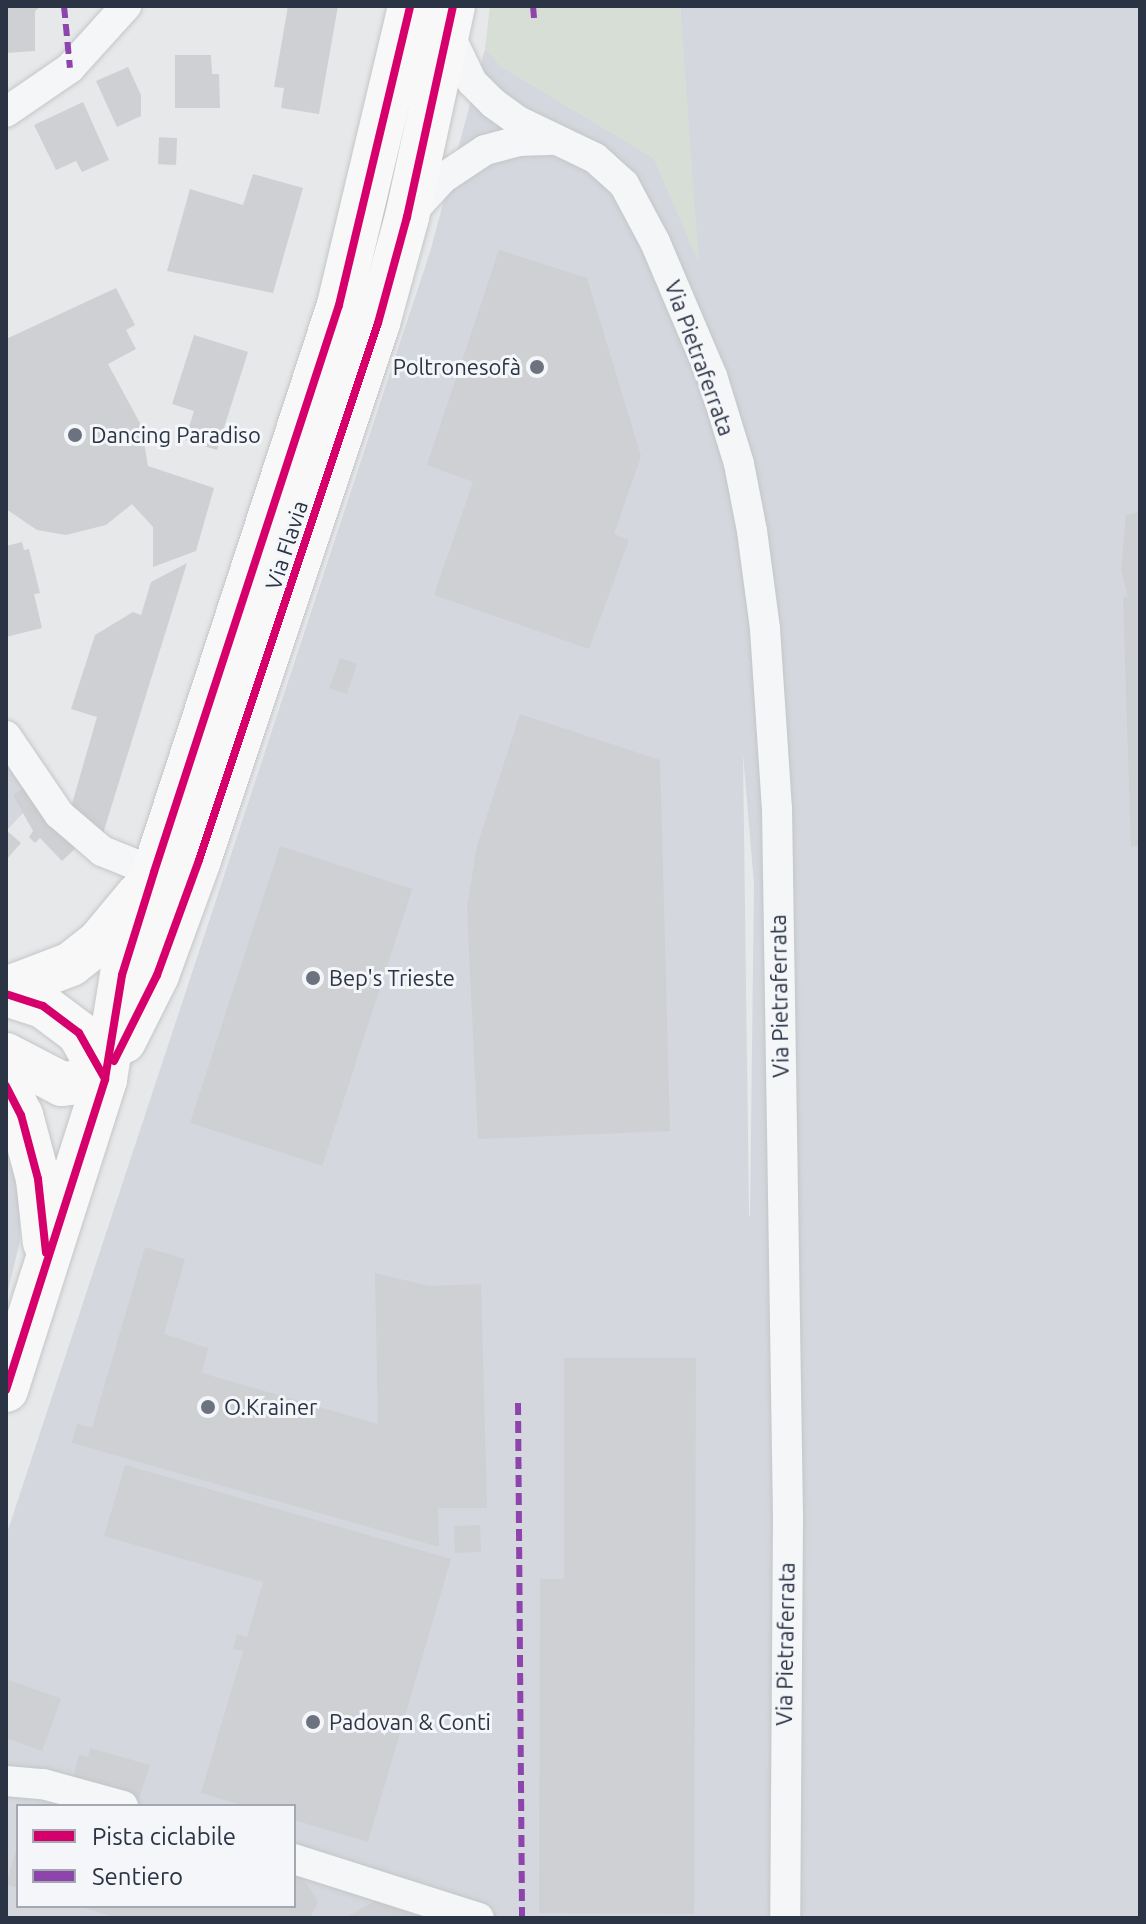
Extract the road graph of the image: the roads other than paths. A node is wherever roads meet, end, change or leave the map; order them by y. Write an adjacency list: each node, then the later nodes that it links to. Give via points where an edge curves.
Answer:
1 (126, 6): 4 (street, via 70,68)
2 (410, 6): 8 (main road, Via Flavia, via 368,201 339,305)
3 (451, 19): 5 (street, Via Pietraferrata, via 472,82 493,103); 6 (main road, Via Flavia)
4 (6, 112)
5 (555, 140): 6 (street, Via Pietraferrata, via 518,141 485,150 443,178); 19 (street, Via Pietraferrata, via 595,158 624,184 678,293 712,376 739,464 765,629 777,808 788,1519)
6 (407, 217): 11 (main road, Via Flavia, via 368,352 204,845 157,975)
7 (6, 736): 8 (street, via 59,814 102,851)
8 (154, 872): 9 (main road, via 99,942 71,964); 11 (main road, Via Flavia, via 122,975)
9 (6, 991): 11 (main road, via 43,1006 79,1033)
10 (6, 1055): 11 (main road, via 62,1084)
11 (105, 1079): 13 (main road, Via Flavia)
12 (6, 1086): 13 (main road, via 21,1115 38,1179)
13 (47, 1261): 14 (main road, Via Flavia)
14 (6, 1390)
15 (6, 1781): 16 (street, via 43,1784)
16 (116, 1804)
17 (296, 1860): 18 (street)
18 (479, 1918)
19 (785, 1918)

